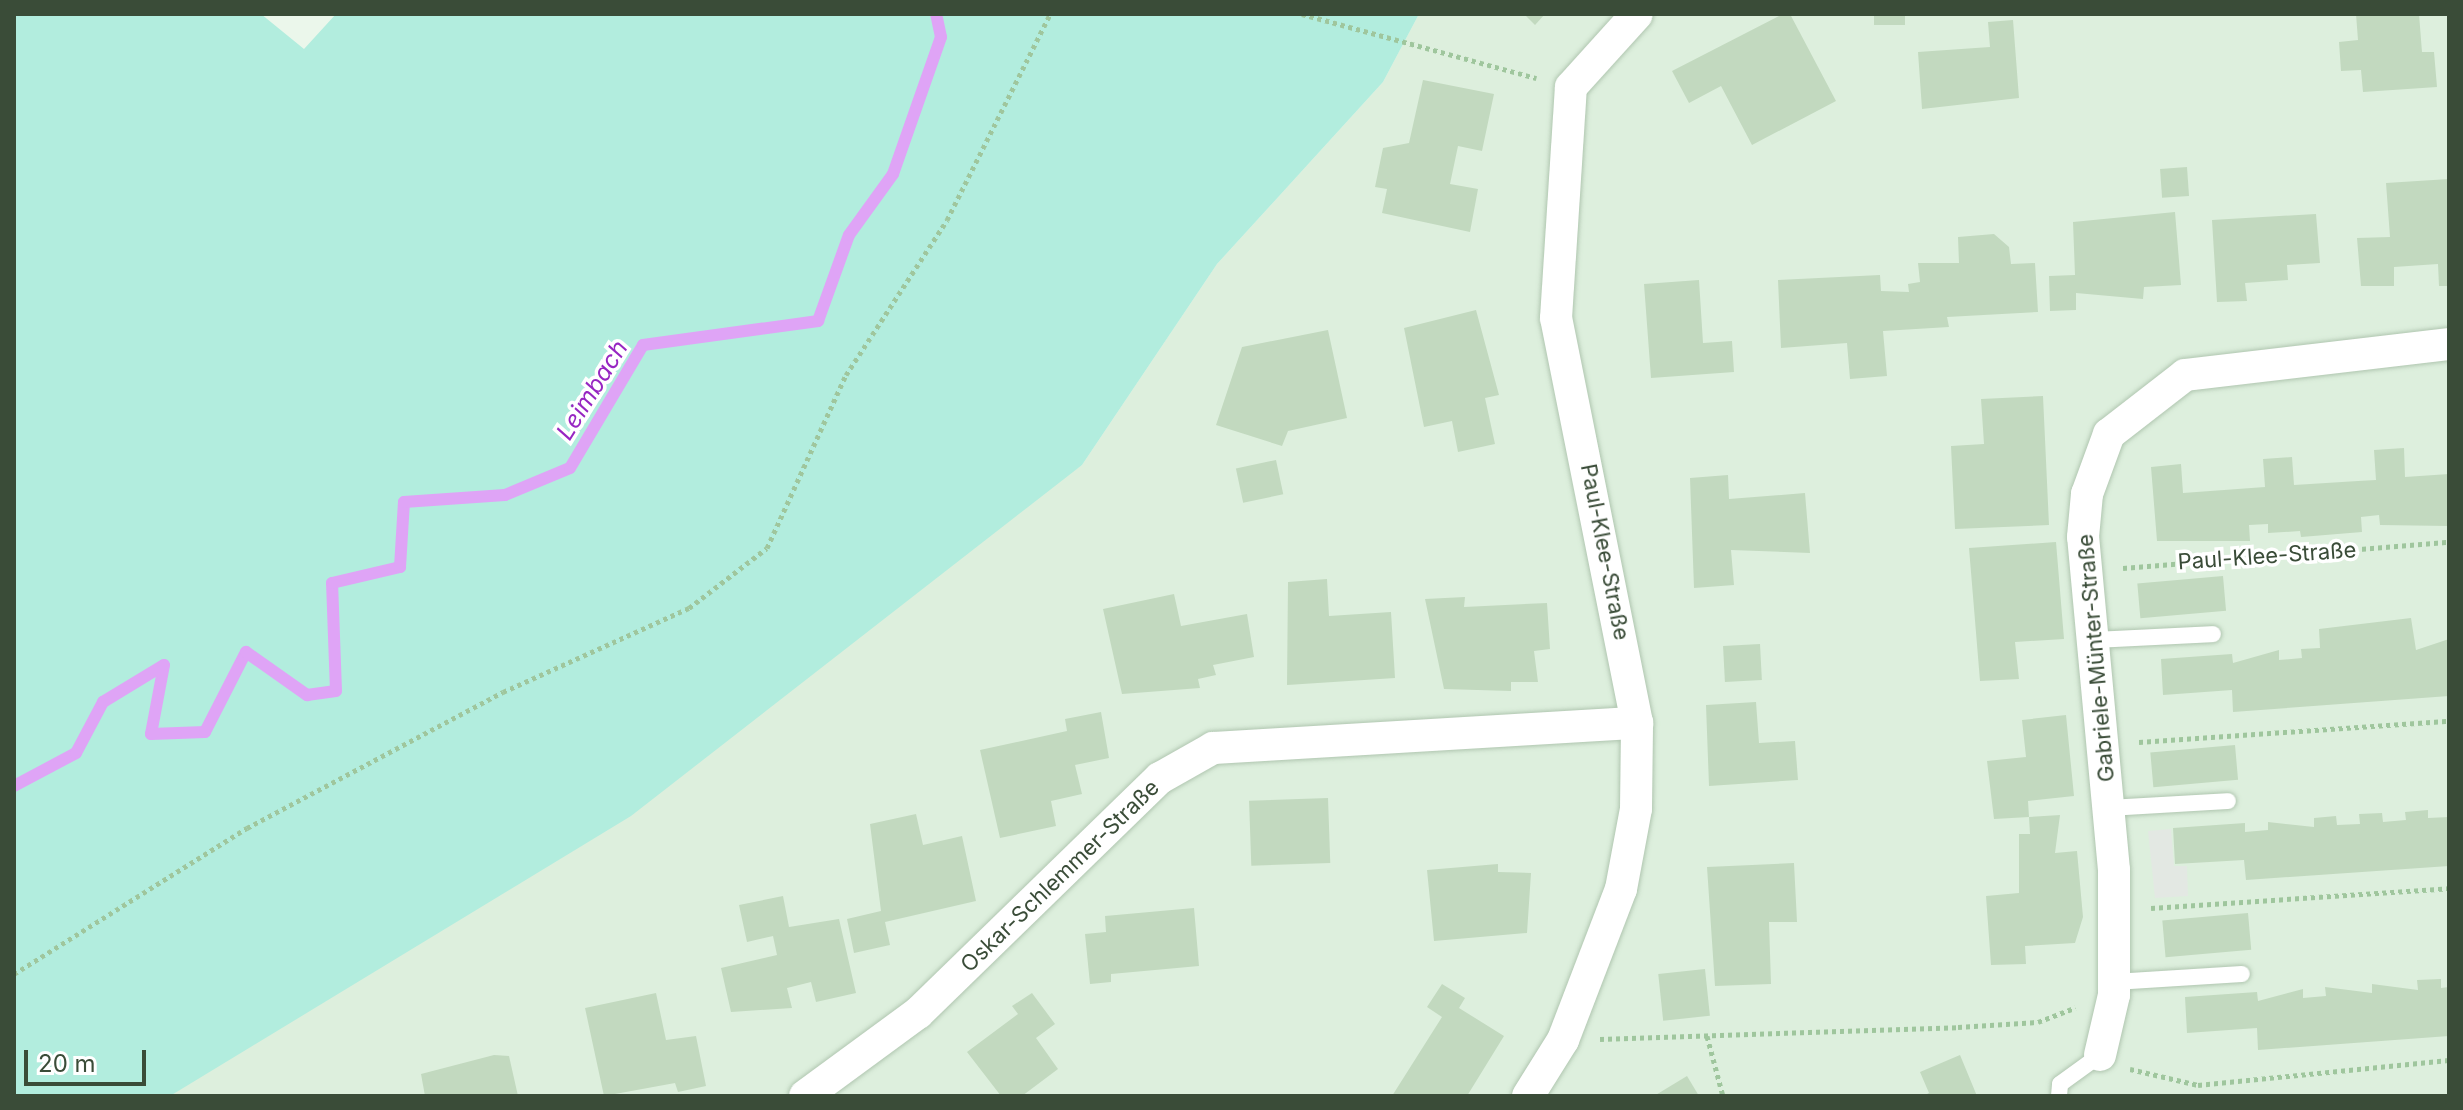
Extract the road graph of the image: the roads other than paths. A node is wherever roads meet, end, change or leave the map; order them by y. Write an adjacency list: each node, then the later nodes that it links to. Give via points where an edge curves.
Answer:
1 (1637, 14): 5 (street, Paul-Klee-Straße, via 1571,87 1556,318)
2 (2449, 344): 4 (street, Gabriele-Münter-Straße, via 2185,375 2109,434 2087,494)
3 (2213, 634): 4 (lane)
4 (2092, 640): 7 (street, Gabriele-Münter-Straße)
5 (1637, 723): 11 (street, Oskar-Schlemmer-Straße, via 1213,748 1160,778 918,1013); 12 (street, Paul-Klee-Straße, via 1636,809 1621,889 1563,1040)
6 (2228, 801): 7 (lane)
7 (2108, 808): 9 (street, Gabriele-Münter-Straße)
8 (2242, 974): 9 (lane)
9 (2114, 982): 10 (street, Gabriele-Münter-Straße)
10 (2100, 1055): 13 (lane, via 2060,1084)
11 (805, 1096)
12 (1528, 1096)
13 (2059, 1096)

